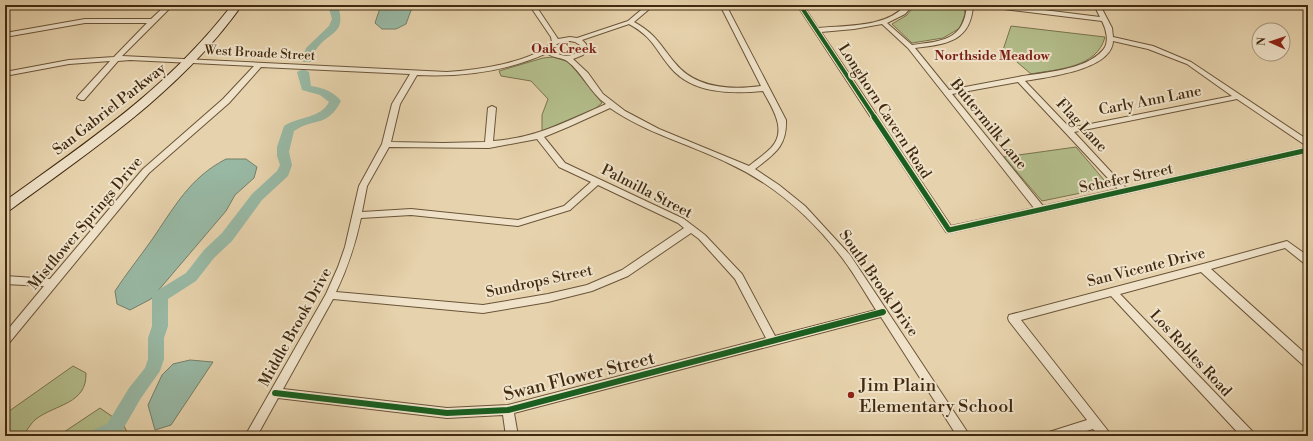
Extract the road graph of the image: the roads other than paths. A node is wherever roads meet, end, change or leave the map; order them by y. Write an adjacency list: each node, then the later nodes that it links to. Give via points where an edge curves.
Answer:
1 (170, 5): 12 (street)
2 (236, 5): 29 (street, San Gabriel Parkway, via 207,44)
3 (535, 5): 15 (street)
4 (651, 5): 13 (street)
5 (722, 5): 36 (street)
6 (800, 5): 16 (street, Longhorn Cavern Road)
7 (910, 5): 14 (street, via 904,13)
8 (970, 5): 23 (street, via 970,20 961,33 944,41)
9 (987, 5): 11 (street)
10 (1097, 5): 11 (street)
11 (1104, 19): 19 (street, via 1109,28)
12 (152, 21): 18 (street, via 85,21); 27 (street)
13 (630, 22): 17 (street); 36 (street, via 651,35 678,71 694,82 728,90)
14 (884, 22): 16 (street); 23 (street, Buttermilk Lane)
15 (544, 24): 20 (street); 21 (street)
16 (817, 30): 55 (street, Longhorn Cavern Road)
17 (603, 33): 20 (street); 22 (street)
18 (5, 35)
19 (1110, 38): 35 (street, via 1107,50 1093,62 1066,71); 38 (street, via 1170,54 1189,63)
20 (573, 40): 21 (street); 22 (street)
21 (555, 42): 24 (street)
22 (584, 47): 26 (street)
23 (910, 48): 37 (street, Buttermilk Lane)
24 (550, 50): 25 (street); 31 (street, West Broade Street)
25 (555, 56): 28 (street, West Broade Street); 31 (street, West Broade Street)
26 (578, 56): 28 (street); 34 (street, South Brook Drive)
27 (116, 58): 29 (street, West Broade Street); 33 (street, West Broade Street, via 69,62); 39 (street)
28 (568, 58): 34 (street, South Brook Drive)
29 (191, 60): 30 (street, West Broade Street); 51 (street, San Gabriel Parkway, via 164,87 133,112)
30 (260, 64): 32 (street, West Broade Street); 59 (street, Mistflower Springs Drive, via 226,102 146,171)
31 (513, 64): 32 (street, West Broade Street, via 468,72)
32 (414, 73): 44 (street, Middle Brook Drive, via 396,104)
33 (5, 74)
34 (584, 74): 40 (street, South Brook Drive)
35 (1019, 79): 37 (street); 42 (street, Flag Lane)
36 (766, 88): 48 (street, via 782,120 784,132 781,143)
37 (946, 93): 52 (street, Buttermilk Lane)
38 (1238, 97): 42 (street, Carly Ann Lane); 45 (street)
39 (81, 98)
40 (610, 104): 43 (street); 48 (street, South Brook Drive, via 636,121)
41 (492, 108): 46 (street)
42 (1068, 131): 50 (street, Flag Lane)
43 (539, 136): 46 (street); 49 (street, Palmilla Street, via 562,164)
44 (386, 144): 46 (street); 53 (street, Middle Brook Drive, via 363,186)
45 (1308, 144)
46 (489, 145)
47 (1308, 150): 50 (street, Schefer Street)
48 (749, 170): 62 (street, South Brook Drive, via 792,199 824,230 847,257)
49 (598, 181): 53 (street, via 567,208 518,223 410,212); 54 (street, Palmilla Street, via 682,221)
50 (1124, 191): 52 (street, Schefer Street)
51 (5, 208)
52 (1040, 209): 55 (street, Schefer Street)
53 (356, 215): 61 (street, Middle Brook Drive, via 350,247)
54 (690, 228): 61 (street, Sundrops Street, via 626,273 589,288 548,298 483,309); 64 (street, Palmilla Street, via 739,277)
55 (949, 230)
56 (1308, 261): 57 (street, San Vicente Drive, via 1287,244)
57 (1203, 268): 60 (street, San Vicente Drive); 65 (street)
58 (5, 280): 59 (street)
59 (52, 283): 63 (street, Mistflower Springs Drive)
60 (1112, 291): 68 (street, San Vicente Drive, via 1013,318); 74 (street, Los Robles Road)
61 (330, 295): 66 (street, Middle Brook Drive)
62 (883, 312): 64 (street, Swan Flower Street); 71 (street, South Brook Drive)
63 (5, 340)
64 (772, 340): 67 (street, Swan Flower Street)
65 (1308, 363)
66 (275, 393): 67 (street, Swan Flower Street, via 447,412); 69 (street, Middle Brook Drive)
67 (508, 410): 70 (street)
68 (1095, 423): 72 (street); 73 (street)
69 (251, 436)
70 (512, 436)
71 (964, 436)
72 (1053, 436)
73 (1106, 436)
74 (1249, 436)

